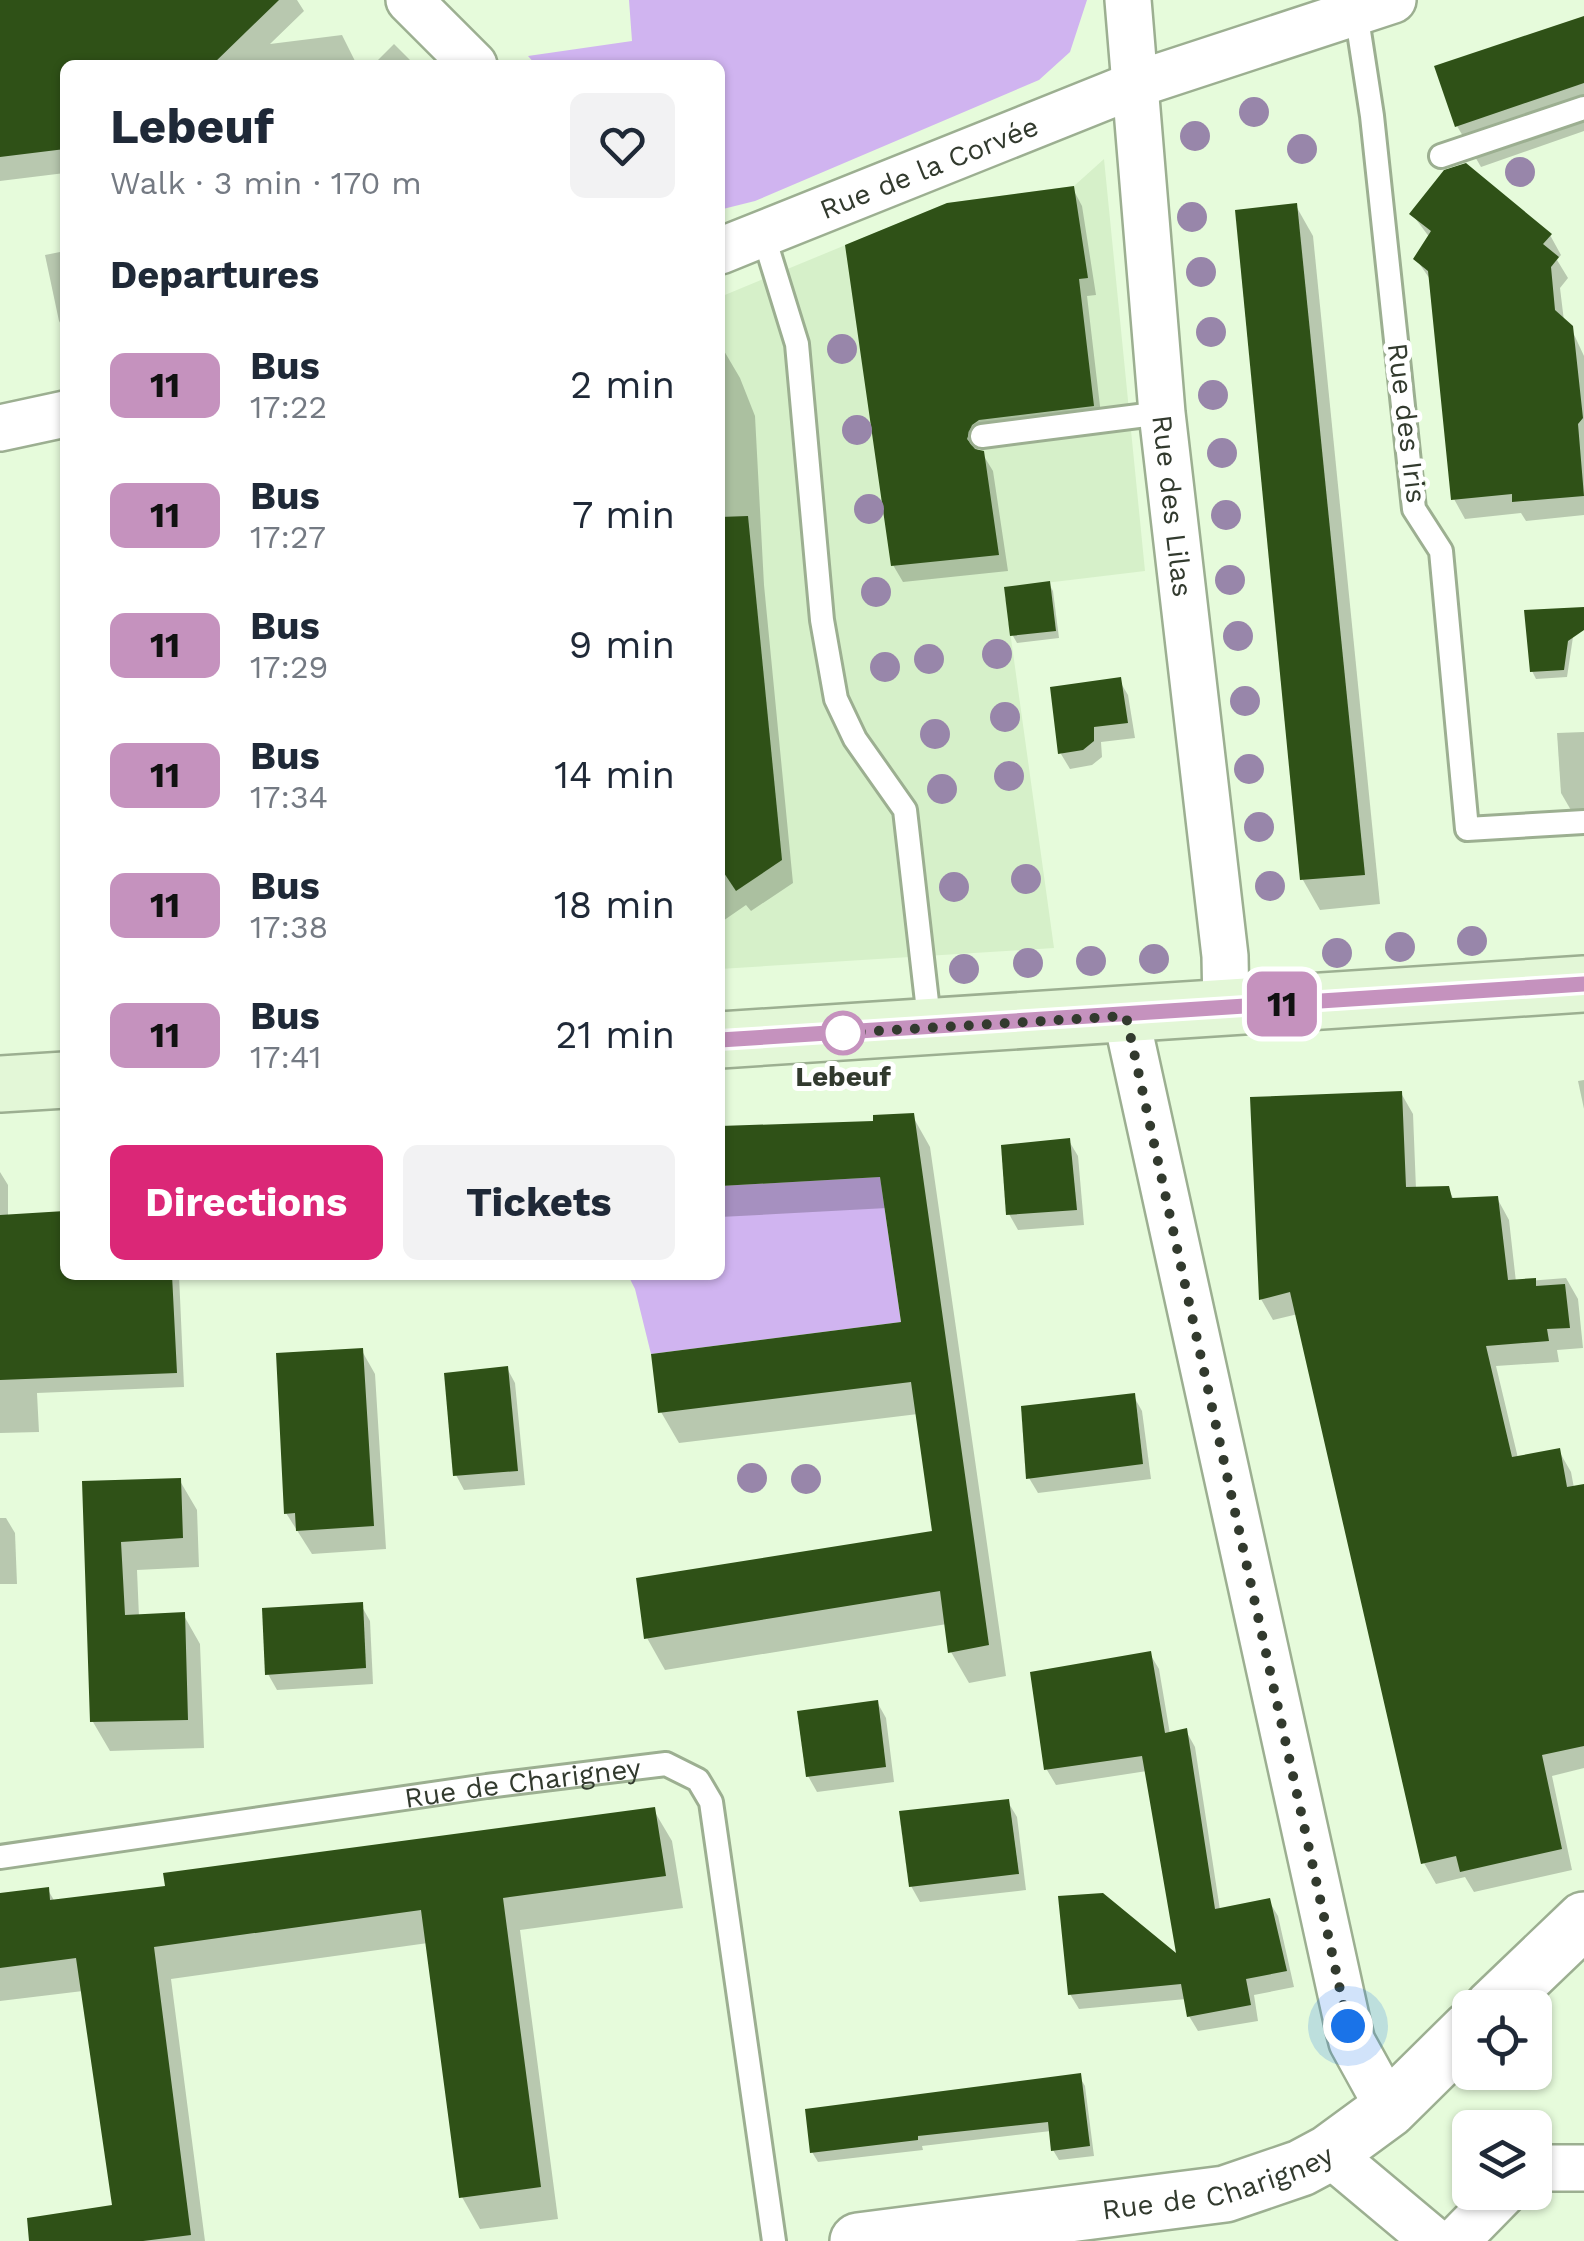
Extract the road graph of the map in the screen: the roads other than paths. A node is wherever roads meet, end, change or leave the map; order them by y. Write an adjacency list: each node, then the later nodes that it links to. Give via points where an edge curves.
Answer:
1 (409, 0): 4 (street)
2 (1128, 0): 5 (street, Rue des Lilas)
3 (1374, 6): 5 (street, Rue de la Corvée); 14 (lane, Rue des Iris, via 1372,116 1414,509 1441,550 1467,829)
4 (469, 60)
5 (1137, 84): 8 (street, Rue de la Corvée); 10 (street, Rue des Lilas)
6 (1584, 108): 7 (lane)
7 (1441, 156)
8 (762, 234): 9 (street, Rue de la Corvée); 18 (lane, via 797,344 822,620 836,698 855,739 906,810)
9 (725, 249)
10 (1162, 413): 13 (lane); 16 (street, Rue des Lilas)
11 (60, 415): 12 (street)
12 (0, 428)
13 (982, 436)
14 (1584, 822)
15 (1584, 984): 16 (main road)
16 (1226, 1008): 17 (main road)
17 (1126, 1016): 18 (main road); 26 (street, via 1348,2026)
18 (930, 1028): 19 (main road)
19 (725, 1040)
20 (60, 1080): 21 (main road)
21 (0, 1084)
22 (0, 1857): 31 (lane, Rue de Charigney, via 666,1764 698,1780 712,1802)
23 (1584, 1920): 24 (street)
24 (1511, 1990)
25 (1452, 2046): 26 (street, Rue de Charigney)
26 (1388, 2108): 27 (street, Rue de Charigney)
27 (1329, 2153): 32 (street, Rue de Charigney, via 1225,2194); 33 (street)
28 (1552, 2168): 29 (street)
29 (1584, 2168)
30 (1486, 2210): 34 (street)
31 (774, 2241)
32 (858, 2241)
33 (1434, 2241)
34 (1456, 2241)

